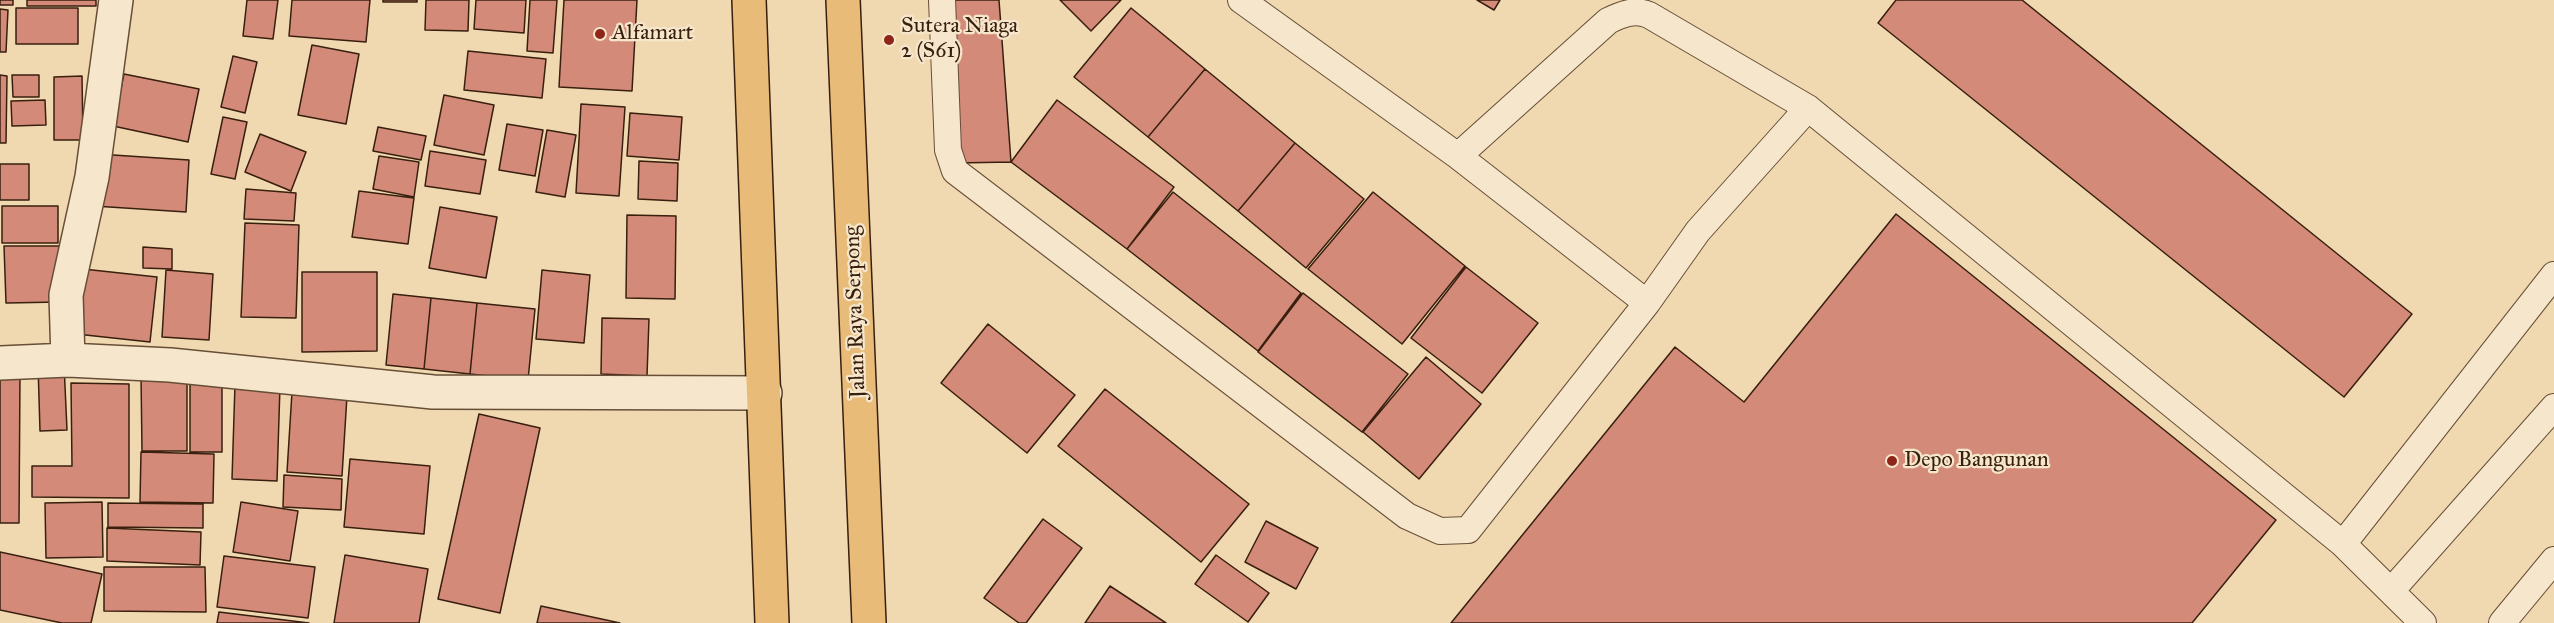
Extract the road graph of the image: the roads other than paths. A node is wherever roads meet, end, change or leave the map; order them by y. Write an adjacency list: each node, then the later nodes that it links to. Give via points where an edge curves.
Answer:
1 (116, 0): 10 (street, via 92,177 66,295)
2 (749, 0): 12 (main road)
3 (843, 0): 18 (main road, Jalan Raya Serpong)
4 (942, 0): 9 (lane, via 948,150 955,171 1407,516 1440,531 1468,530)
5 (1241, 0): 7 (lane)
6 (1808, 108): 7 (lane, via 1649,15 1631,12 1608,21); 9 (lane, via 1698,231); 14 (lane)
7 (1458, 156): 9 (lane)
8 (2554, 275): 14 (lane)
9 (1647, 303)
10 (68, 360): 11 (street); 12 (street, via 170,365 433,392)
11 (0, 363)
12 (765, 393): 17 (main road)
13 (2554, 407): 16 (lane)
14 (2343, 544): 16 (lane)
15 (2554, 560): 20 (lane)
16 (2391, 591): 19 (lane)
17 (772, 623)
18 (869, 623)
19 (2423, 623)
20 (2502, 623)

